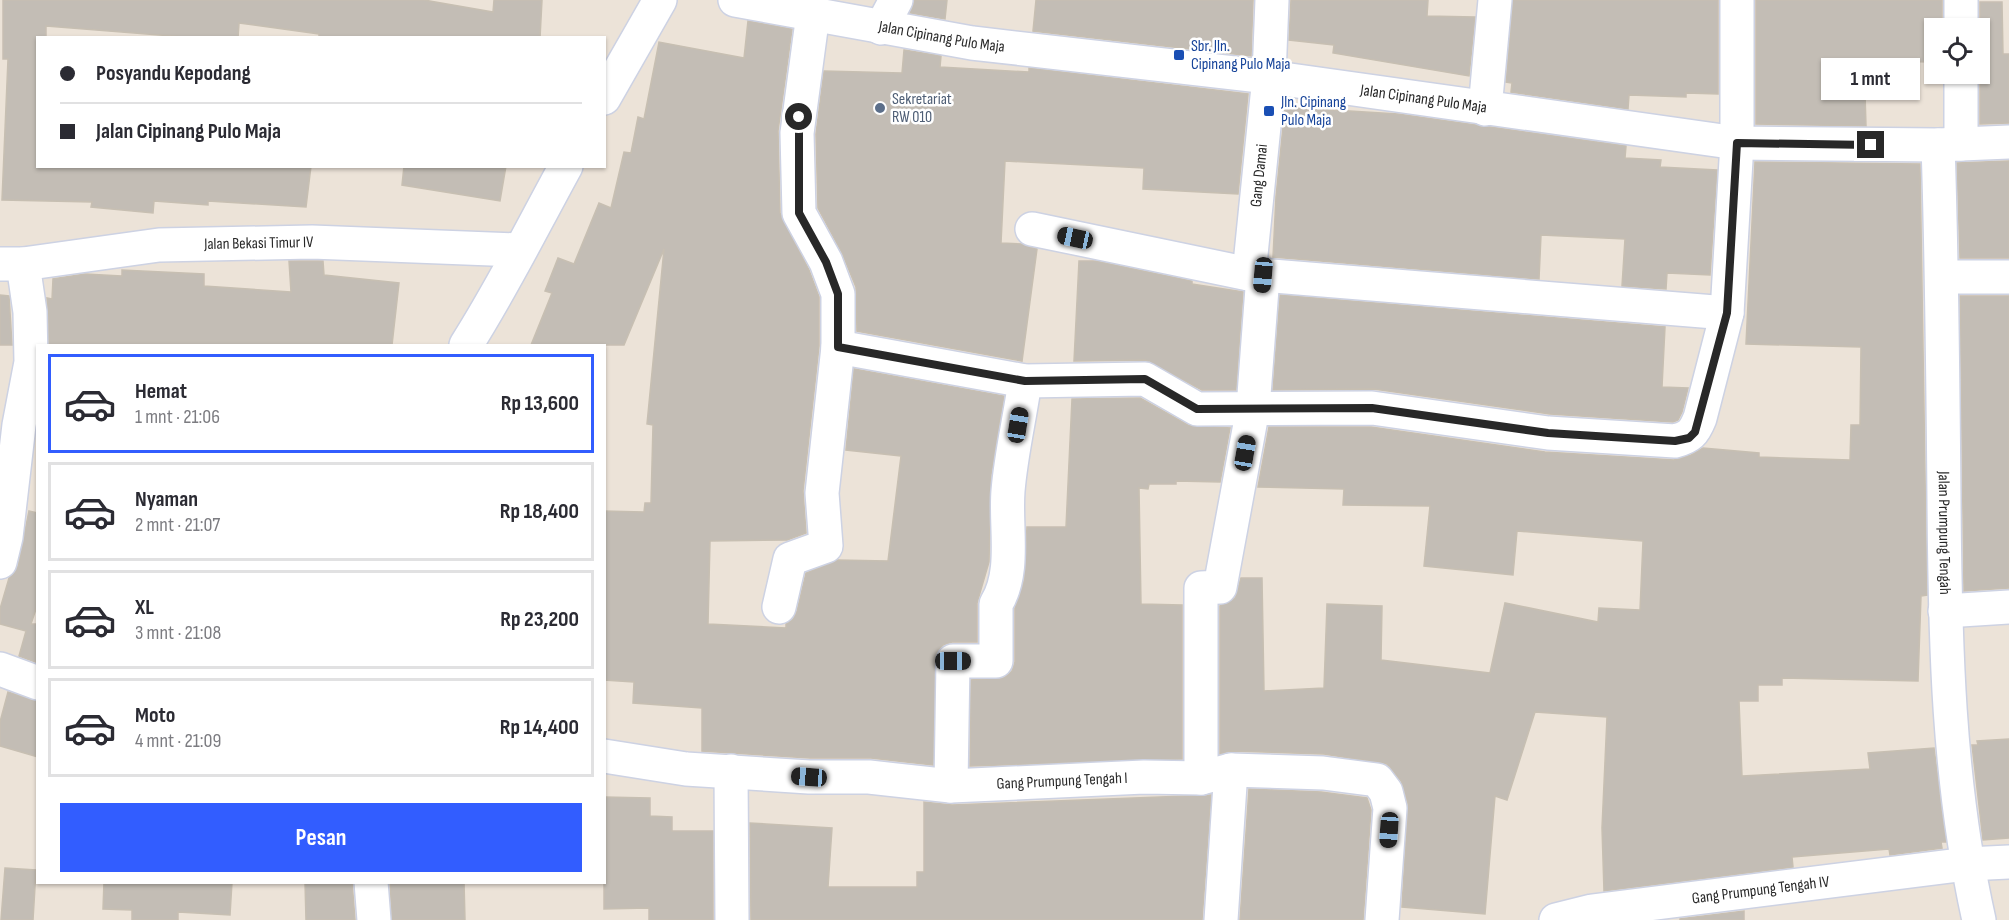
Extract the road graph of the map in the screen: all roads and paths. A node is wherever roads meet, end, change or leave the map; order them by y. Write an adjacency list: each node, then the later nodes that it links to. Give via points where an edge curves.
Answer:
1 (660, 0): 12 (street)
2 (735, 0): 7 (street, Jalan Cipinang Pulo Maja)
3 (1272, 0): 10 (street, Gang Damai)
4 (1495, 0): 13 (street)
5 (1737, 0): 15 (street)
6 (1961, 0): 9 (street)
7 (813, 14): 8 (street, Jalan Cipinang Pulo Maja); 26 (street, via 797,133 799,213 826,262 838,294)
8 (889, 14): 10 (street, Jalan Cipinang Pulo Maja, via 972,43)
9 (1961, 18)
10 (1269, 77): 13 (street, Jalan Cipinang Pulo Maja); 21 (street, Gang Damai)
11 (1959, 84): 16 (street, Jalan Prumpung Tengah)
12 (606, 94)
13 (1485, 108): 15 (street, Jalan Cipinang Pulo Maja)
14 (2009, 142): 16 (street, Jalan Cipinang Pulo Maja)
15 (1737, 143): 16 (street, Jalan Cipinang Pulo Maja); 24 (street)
16 (1950, 145): 22 (street, Jalan Prumpung Tengah)
17 (565, 168): 19 (street)
18 (1032, 229): 21 (street)
19 (519, 250): 20 (street, Jalan Bekasi Timur IV, via 312,242 159,245); 25 (street, via 506,280)
20 (12, 264): 29 (street, via 30,312 32,363)
21 (1256, 274): 24 (street); 28 (street, Gang Damai)
22 (1942, 277): 23 (street); 32 (street, Jalan Prumpung Tengah)
23 (2009, 277)
24 (1727, 313): 28 (street, via 1695,432 1689,438 1675,441 1548,433 1372,408)
25 (467, 344)
26 (838, 347): 27 (street); 30 (street, via 822,493 826,546 790,559)
27 (1025, 381): 28 (street, via 1145,379 1197,409); 38 (street, via 1008,491 1007,570 996,604 996,661 953,661)
28 (1252, 408): 37 (street, Gang Damai, via 1220,587 1201,588)
29 (0, 562)
30 (779, 607)
31 (2009, 607): 32 (street)
32 (1945, 611): 40 (street, Jalan Prumpung Tengah, via 1952,752)
33 (0, 669): 34 (street)
34 (36, 682)
35 (606, 756): 36 (street, Gang Prumpung Tengah I, via 686,769)
36 (731, 771): 38 (street, Gang Prumpung Tengah I, via 869,777); 43 (street)
37 (1216, 774): 38 (street, Gang Prumpung Tengah I); 44 (street); 45 (street, Gang Prumpung Tengah I, via 1323,773 1377,780 1386,792 1390,808)
38 (951, 786)
39 (2009, 862): 40 (street, Gang Prumpung Tengah IV)
40 (1967, 864): 46 (street, Gang Prumpung Tengah IV, via 1603,909); 47 (street, Jalan Prumpung Tengah)
41 (371, 884): 42 (street)
42 (374, 920)
43 (732, 920)
44 (1221, 920)
45 (1382, 920)
46 (1556, 920)
47 (1979, 920)

